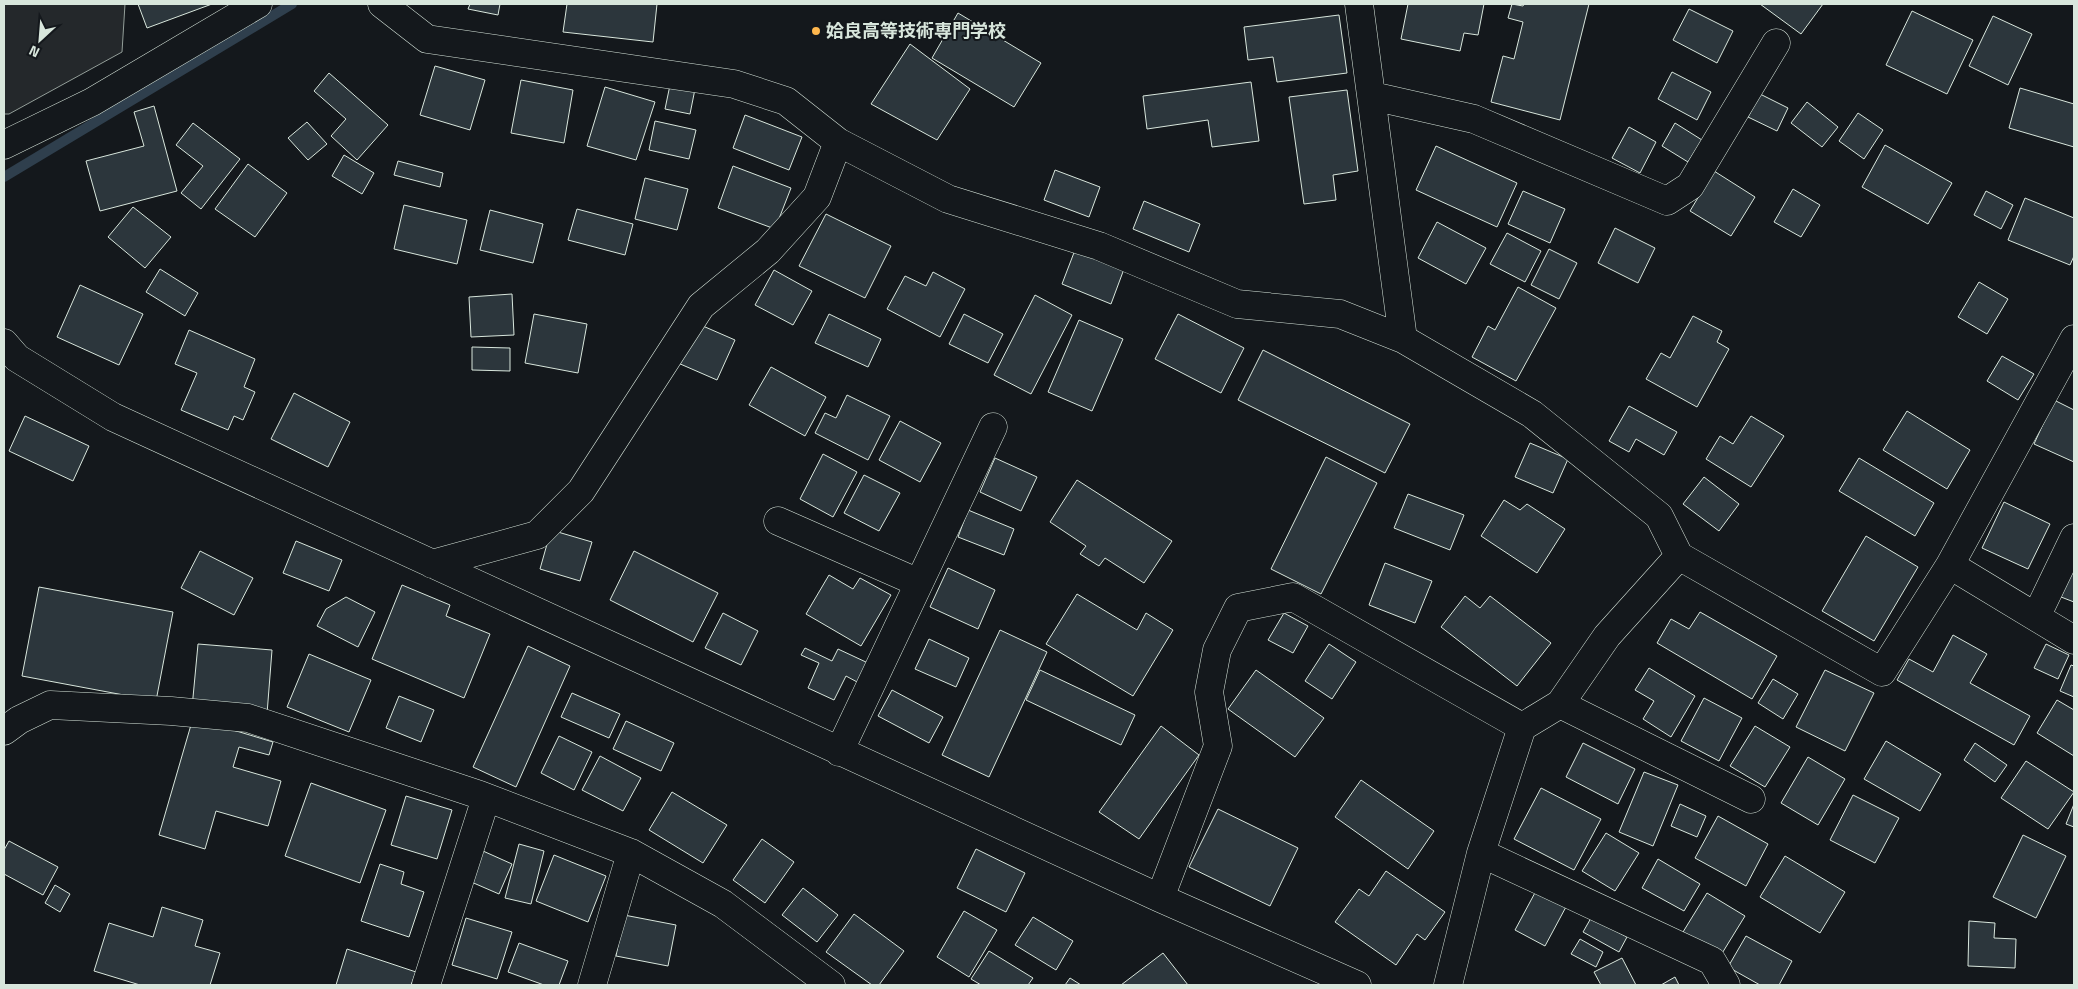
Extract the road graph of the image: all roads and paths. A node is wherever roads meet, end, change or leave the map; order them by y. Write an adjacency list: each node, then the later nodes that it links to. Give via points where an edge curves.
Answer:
1 (258, 4): 7 (street, via 92,102)
2 (382, 4): 6 (street, via 427,39 734,84 786,101)
3 (1359, 4): 5 (street)
4 (1776, 43): 5 (street, via 1690,186 1667,201 1474,119)
5 (1372, 96): 8 (street)
6 (838, 142): 8 (street, via 948,199 1099,246 1237,304 1340,314); 15 (street, via 817,197 768,251 701,306 581,491 537,535)
7 (4, 145)
8 (1403, 339): 14 (street, via 1532,414 1658,516)
9 (2074, 339): 16 (street)
10 (4, 343): 15 (street, via 16,358 113,417)
11 (993, 428): 17 (street)
12 (778, 521): 17 (street)
13 (2074, 538): 18 (street)
14 (1679, 556): 16 (street, via 1882,672); 20 (street, via 1607,636)
15 (432, 564): 23 (street)
16 (1950, 565): 18 (street)
17 (919, 583): 23 (street)
18 (2036, 617): 19 (street)
19 (2074, 640)
20 (1560, 704): 21 (street); 25 (street)
21 (1522, 727): 27 (street); 28 (street, via 1293,597 1238,608 1217,650 1209,692 1218,746)
22 (4, 731): 24 (street, via 50,704 248,718)
23 (839, 752): 28 (street)
24 (486, 798): 26 (street); 29 (street)
25 (1751, 800)
26 (631, 853): 30 (street); 31 (street, via 723,904)
27 (1481, 854): 33 (street); 34 (street, via 1712,961)
28 (1160, 898): 32 (street)
29 (426, 985)
30 (592, 985)
31 (831, 985)
32 (1357, 985)
33 (1448, 985)
34 (1726, 985)

